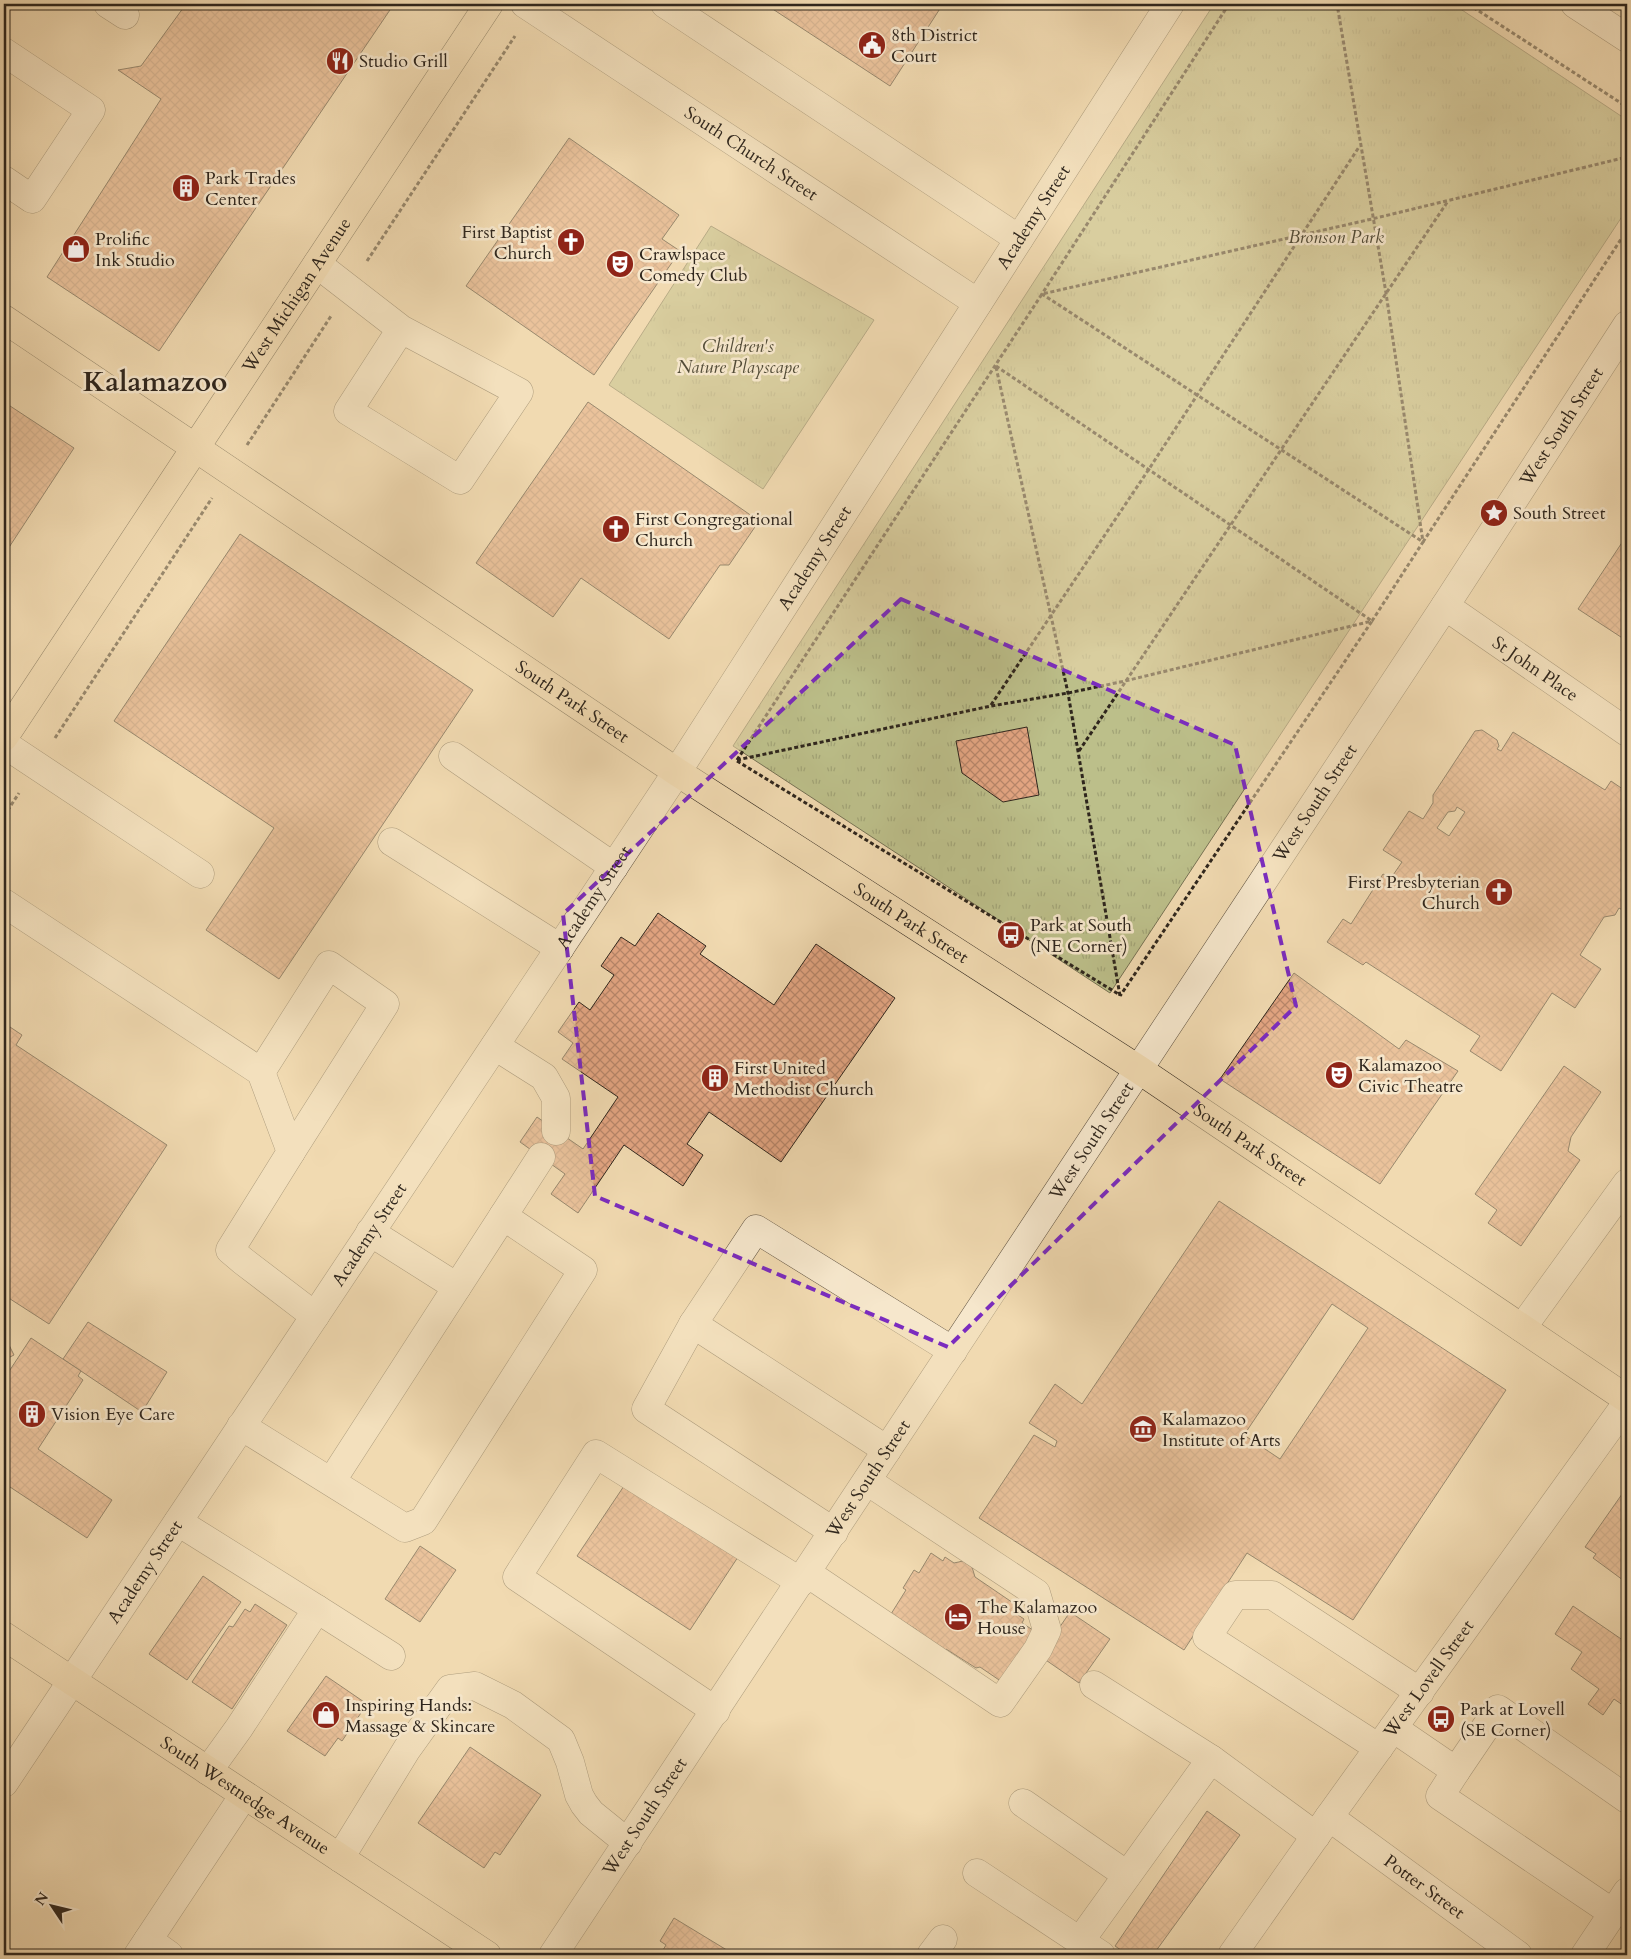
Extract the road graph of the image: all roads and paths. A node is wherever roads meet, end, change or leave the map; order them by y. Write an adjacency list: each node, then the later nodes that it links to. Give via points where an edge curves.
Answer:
1 (489, 4): 20 (main road, West Michigan Avenue)
2 (666, 4): 19 (street)
3 (1170, 4): 19 (street, Academy Street)
4 (1229, 4): 23 (path)
5 (1336, 4): 12 (path)
6 (1468, 4): 11 (path)
7 (1575, 4): 9 (street)
8 (529, 6): 21 (path); 24 (street, South Church Street)
9 (1627, 38)
10 (4, 52): 14 (street, via 91,110 32,199)
11 (1627, 107)
12 (1360, 146): 16 (path); 18 (path)
13 (1627, 157): 15 (path)
14 (4, 180)
15 (1448, 200): 16 (path); 22 (path)
16 (1372, 219): 18 (path); 22 (path)
17 (1627, 230): 35 (path)
18 (1301, 235): 23 (path); 29 (path)
19 (1019, 239): 24 (street, Academy Street)
20 (317, 264): 21 (street); 30 (main road, West Michigan Avenue)
21 (349, 289): 27 (street); 33 (path)
22 (1386, 293): 31 (path); 35 (path)
23 (1042, 294): 28 (path); 29 (path)
24 (978, 303): 49 (street, Academy Street)
25 (4, 319): 30 (main road, South Park Street)
26 (1627, 325): 36 (street, West South Street)
27 (401, 329): 27 (street, via 348,410 460,480 519,392)
28 (996, 366): 32 (path); 37 (path); 47 (path)
29 (1196, 394): 31 (path); 32 (path)
30 (196, 447): 33 (main road, South Park Street); 43 (main road, West Michigan Avenue)
31 (1281, 450): 34 (path); 35 (path)
32 (1149, 469): 34 (path); 37 (path)
33 (230, 470): 48 (path); 49 (main road, South Park Street)
34 (1231, 524): 38 (path); 39 (path)
35 (1423, 542): 38 (path)
36 (1444, 606): 42 (street, St John Place); 58 (street, West South Street)
37 (1051, 616): 40 (path); 41 (path)
38 (1372, 621): 39 (path); 56 (path)
39 (1126, 681): 40 (path); 45 (path)
40 (1068, 694): 41 (path); 45 (path)
41 (991, 706): 47 (path)
42 (1627, 732)
43 (4, 737)
44 (4, 744): 48 (street)
45 (1079, 751): 56 (path)
46 (453, 756): 52 (street)
47 (737, 760): 56 (path)
48 (36, 766): 50 (path); 53 (street)
49 (677, 772): 52 (street, Academy Street); 58 (main road, South Park Street)
50 (4, 816)
51 (392, 842): 55 (street)
52 (614, 867): 55 (street, Academy Street)
53 (200, 874)
54 (4, 903): 59 (street)
55 (560, 948): 57 (street, Academy Street)
56 (1120, 996)
57 (495, 1046): 60 (street, via 544,1077 556,1098); 65 (street, Academy Street)
58 (1138, 1069): 69 (main road, South Park Street); 70 (street, West South Street)
59 (261, 1072): 61 (street); 61 (street, via 329,965 385,1004)
60 (556, 1131)
61 (290, 1152): 67 (street, via 230,1250)
62 (541, 1157): 64 (street)
63 (1627, 1183): 69 (street)
64 (503, 1216): 66 (street); 76 (street, via 583,1270 423,1521 405,1528)
65 (370, 1232): 66 (street); 67 (street, Academy Street)
66 (457, 1287): 76 (street)
67 (315, 1316): 73 (street, Academy Street)
68 (693, 1324): 70 (street, via 756,1229); 74 (street); 78 (street, via 646,1409)
69 (1522, 1328): 71 (main road, South Park Street)
70 (953, 1351): 74 (street, West South Street)
71 (1627, 1399)
72 (1627, 1403): 85 (street, West Lovell Street)
73 (241, 1426): 76 (street); 77 (street, Academy Street)
74 (887, 1450): 75 (street, West South Street)
75 (867, 1481): 78 (street, West South Street); 79 (street, via 1036,1594 1047,1630 1038,1649 1000,1704)
76 (331, 1482)
77 (178, 1522): 80 (street); 83 (street, Academy Street)
78 (834, 1532): 79 (street, West South Street)
79 (804, 1578): 86 (street, West South Street); 86 (street, via 596,1454 517,1577)
80 (317, 1609): 82 (street); 89 (street)
81 (4, 1636): 83 (main road, South Westnedge Avenue)
82 (391, 1656)
83 (72, 1680): 89 (main road, South Westnedge Avenue); 91 (street, Academy Street)
84 (1094, 1685): 88 (street, Potter Street)
85 (1420, 1692): 87 (street, West Lovell Street); 87 (street, via 1272,1595 1235,1596 1207,1637)
86 (716, 1711): 96 (street, West South Street)
87 (1386, 1738): 90 (street); 95 (street, West Lovell Street)
88 (1211, 1759): 95 (street, Potter Street); 99 (street)
89 (208, 1771): 92 (main road, South Westnedge Avenue)
90 (1456, 1771): 93 (street, via 1498,1709); 100 (street, via 1440,1796)
91 (4, 1783)
92 (244, 1795): 97 (main road, South Westnedge Avenue); 102 (street)
93 (1627, 1799)
94 (1023, 1803): 99 (street)
95 (1322, 1827): 105 (street, West Lovell Street); 106 (street, Potter Street)
96 (628, 1843): 97 (street, via 584,1804 561,1740 513,1705 475,1686 450,1689 407,1749); 104 (street, West South Street)
97 (340, 1858): 103 (main road, South Westnedge Avenue)
98 (977, 1873): 101 (street)
99 (1128, 1875): 101 (street)
100 (1620, 1902): 107 (street)
101 (1090, 1948)
102 (151, 1950)
103 (487, 1955)
104 (553, 1955)
105 (1232, 1955)
106 (1518, 1955)
107 (1585, 1955)

